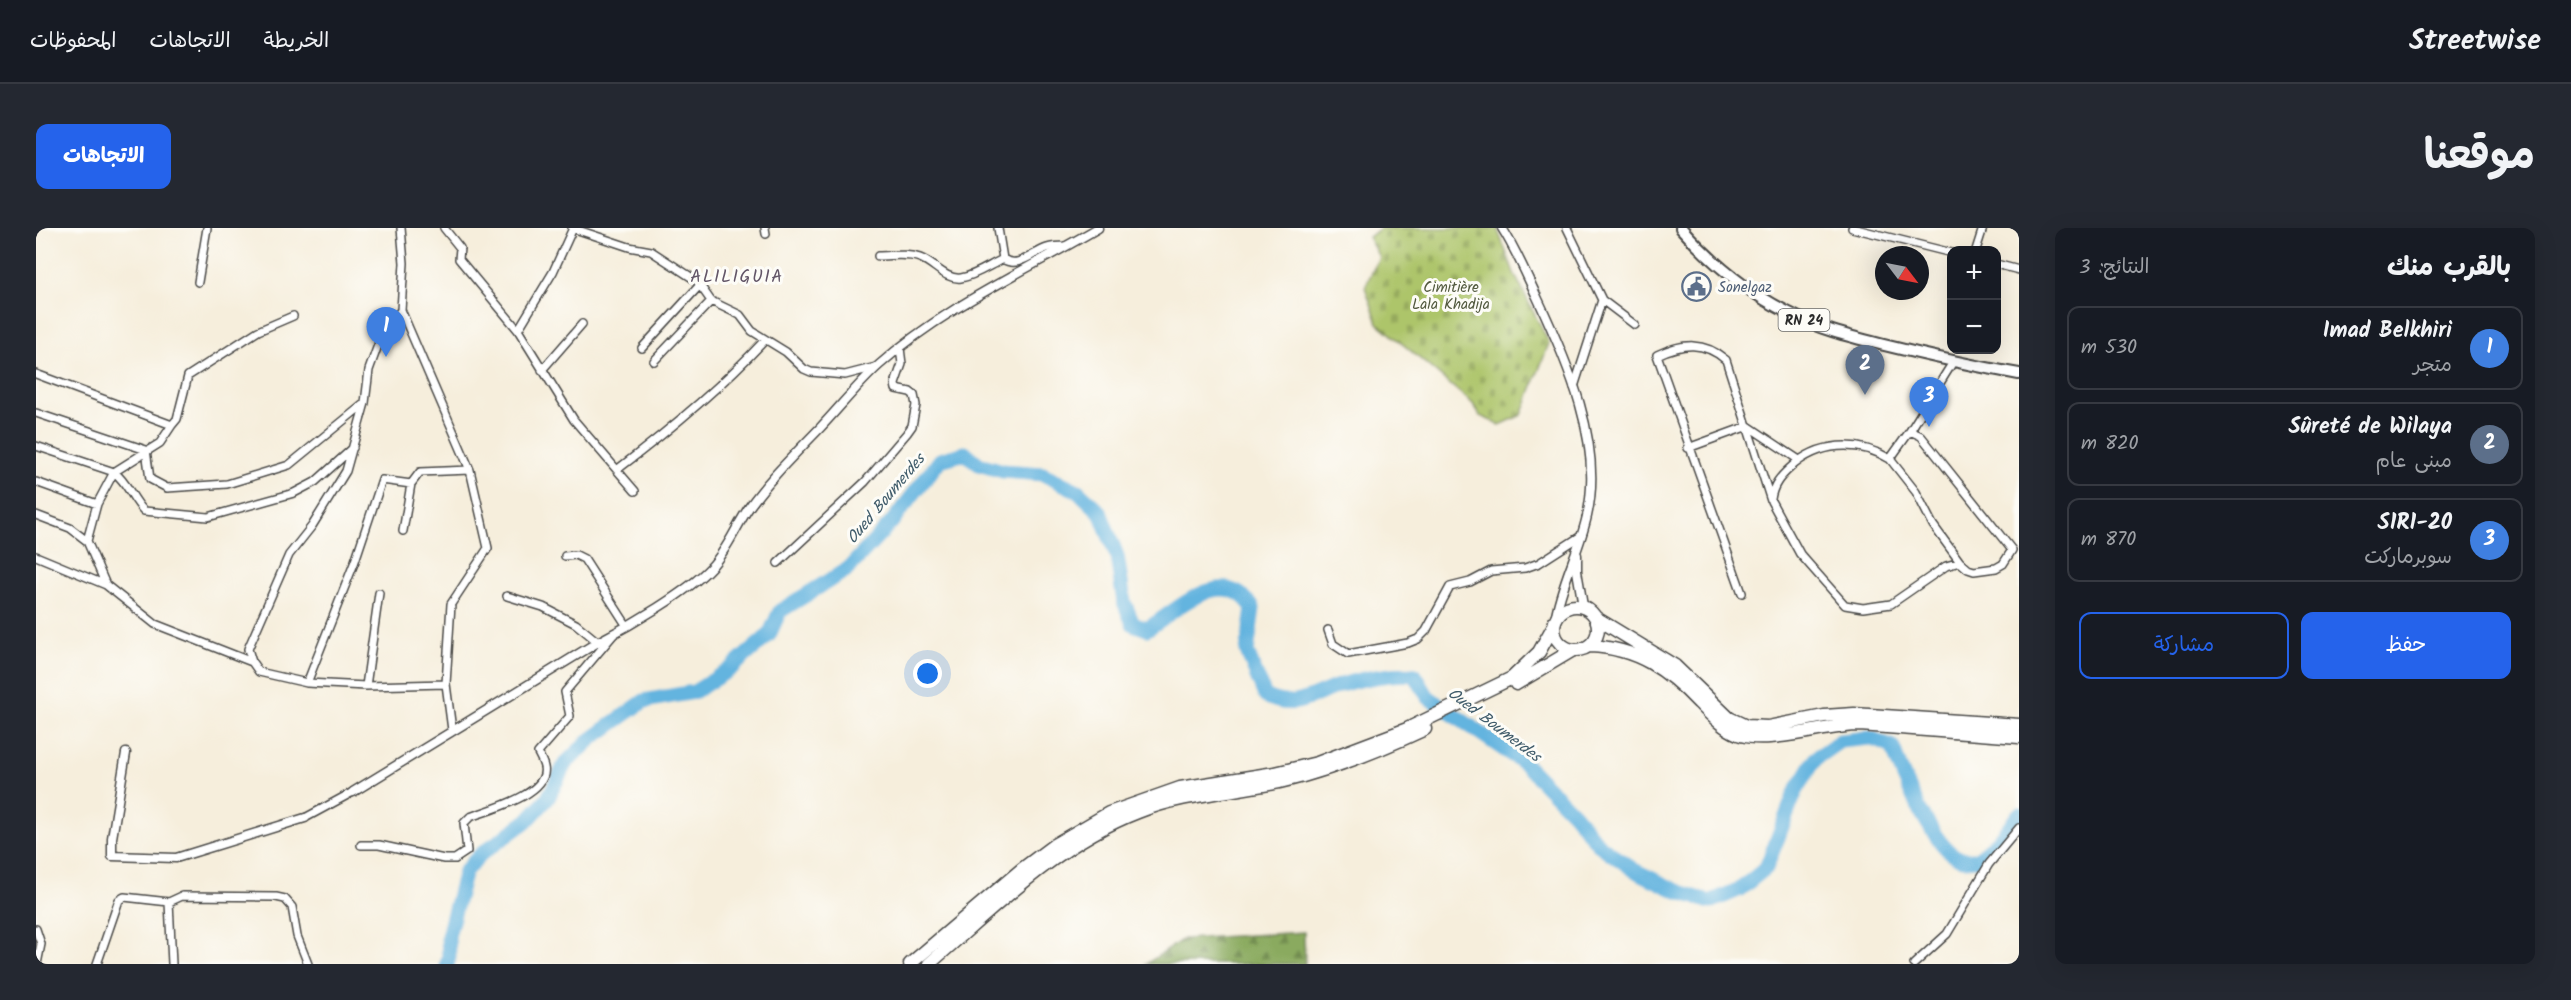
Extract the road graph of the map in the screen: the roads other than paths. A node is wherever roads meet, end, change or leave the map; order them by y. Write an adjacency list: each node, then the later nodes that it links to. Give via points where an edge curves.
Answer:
1 (207, 228): 19 (street)
2 (401, 228): 23 (street)
3 (444, 228): 27 (street, via 460,248 459,259)
4 (572, 228): 20 (street, via 629,247 651,250); 27 (street, via 553,272)
5 (998, 228): 16 (street)
6 (1098, 228): 12 (street)
7 (1502, 228): 37 (street, via 1554,333)
8 (1567, 228): 21 (street)
9 (1681, 228): 32 (main road, RN 24, via 1727,273 1789,314 1826,329)
10 (1852, 228): 14 (street)
11 (1983, 228): 13 (street)
12 (1066, 246): 16 (street, via 1047,248 1017,262); 30 (street, via 946,316)
13 (1977, 246)
14 (1947, 252)
15 (878, 256): 16 (street, via 919,258 957,278)
16 (1003, 259)
17 (2001, 265): 18 (street)
18 (2019, 270)
19 (198, 282)
20 (699, 286): 22 (street); 29 (street)
21 (1602, 300): 26 (street); 37 (street)
22 (711, 301): 28 (street, via 740,315); 31 (street)
23 (401, 310): 38 (street, via 381,337 369,370); 50 (street)
24 (292, 316): 40 (street, via 258,331 188,376)
25 (582, 324): 34 (street)
26 (1635, 325)
27 (518, 330): 34 (street)
28 (765, 340): 33 (street, via 811,372 845,375); 49 (street, via 676,426)
29 (642, 348)
30 (900, 348): 33 (street); 65 (street, via 902,364 895,384 896,389 914,395 912,426 865,482)
31 (654, 361)
32 (1953, 362): 36 (main road, RN 24); 42 (street)
33 (878, 366): 73 (street, via 750,506 711,567)
34 (542, 370): 49 (street, via 574,420)
35 (36, 374): 40 (street)
36 (2019, 374)
37 (1574, 387): 59 (street, via 1590,467 1588,515)
38 (365, 403): 44 (street); 46 (street, via 289,465 227,484 167,488 150,479)
39 (36, 413): 46 (street)
40 (172, 425): 46 (street, via 159,443)
41 (1748, 426): 45 (street); 45 (street, via 1726,360 1714,350 1674,347 1657,355); 48 (street); 55 (street)
42 (1911, 431): 47 (street); 64 (street, via 1921,436 2012,550 1996,568 1974,571)
43 (36, 446): 51 (street)
44 (354, 446): 51 (street, via 315,482 294,493 208,518 144,511 124,480); 79 (street, via 341,480 289,555 276,581 248,650)
45 (1688, 447): 68 (street)
46 (146, 450): 51 (street)
47 (1890, 459): 48 (street, via 1847,445 1819,450); 64 (street)
48 (1799, 460): 55 (street, via 1776,482)
49 (618, 469): 54 (street)
50 (470, 470): 53 (street, via 420,472); 81 (street, via 488,548 451,604)
51 (114, 472): 56 (street)
52 (36, 482): 56 (street)
53 (411, 484): 58 (street); 80 (street, via 382,480)
54 (635, 491)
55 (1771, 501): 64 (street, via 1800,554 1845,605 1863,608 1891,604 1946,566)
56 (97, 504): 60 (street)
57 (36, 515): 60 (street, via 70,528)
58 (403, 531)
59 (1581, 536): 61 (street); 74 (street, via 1539,563 1491,571 1450,587 1426,631 1413,641 1348,654 1333,644)
60 (87, 541): 66 (street)
61 (1578, 549): 70 (street); 72 (street, via 1568,570)
62 (36, 556): 66 (street)
63 (565, 556): 73 (street, via 584,559)
64 (1960, 562)
65 (778, 563)
66 (106, 585): 79 (street, via 154,624)
67 (379, 593): 82 (street)
68 (1742, 593)
69 (507, 596): 76 (street, via 543,607 576,624)
70 (1583, 606): 71 (highway); 72 (highway, via 1563,609)
71 (1596, 618): 77 (highway, via 1598,633); 85 (highway, via 1668,661 1729,718 1746,726 1768,727 1854,714)
72 (1554, 624): 78 (highway, via 1557,640); 83 (highway, via 1539,652 1521,671)
73 (627, 626): 75 (street)
74 (1328, 630)
75 (614, 634): 76 (street); 92 (street, via 565,692 570,716 538,753 545,768 542,781 518,799 470,817 465,824 467,851 455,859 444,859 380,845)
76 (598, 642): 86 (street)
77 (1590, 646): 78 (highway); 87 (highway, via 1628,651 1650,661 1681,684 1726,729 1740,735 1757,738 1860,725)
78 (1573, 650): 83 (highway)
79 (252, 662): 80 (street, via 259,672)
80 (307, 683): 82 (street)
81 (446, 684): 82 (street); 86 (street)
82 (366, 686)
83 (1459, 709): 84 (highway)
84 (1438, 719): 99 (highway, via 1317,763 1180,788 1109,813 1022,869); 100 (highway, via 1335,767 1279,782 1175,801 1105,827 1061,854)
85 (2019, 725)
86 (452, 730): 89 (street)
87 (2019, 737)
88 (126, 753): 90 (street, via 112,856 176,858)
89 (353, 792): 90 (street)
90 (305, 818)
91 (2019, 828): 101 (street, via 1989,864 1947,934)
92 (361, 845)
93 (169, 902): 96 (street, via 124,897 119,900); 97 (street); 98 (street, via 182,896 285,899 292,907 297,936)
94 (36, 929): 95 (street, via 42,944)
95 (37, 964)
96 (97, 964)
97 (170, 964)
98 (308, 964)
99 (910, 964)
100 (929, 964)
101 (1914, 964)

